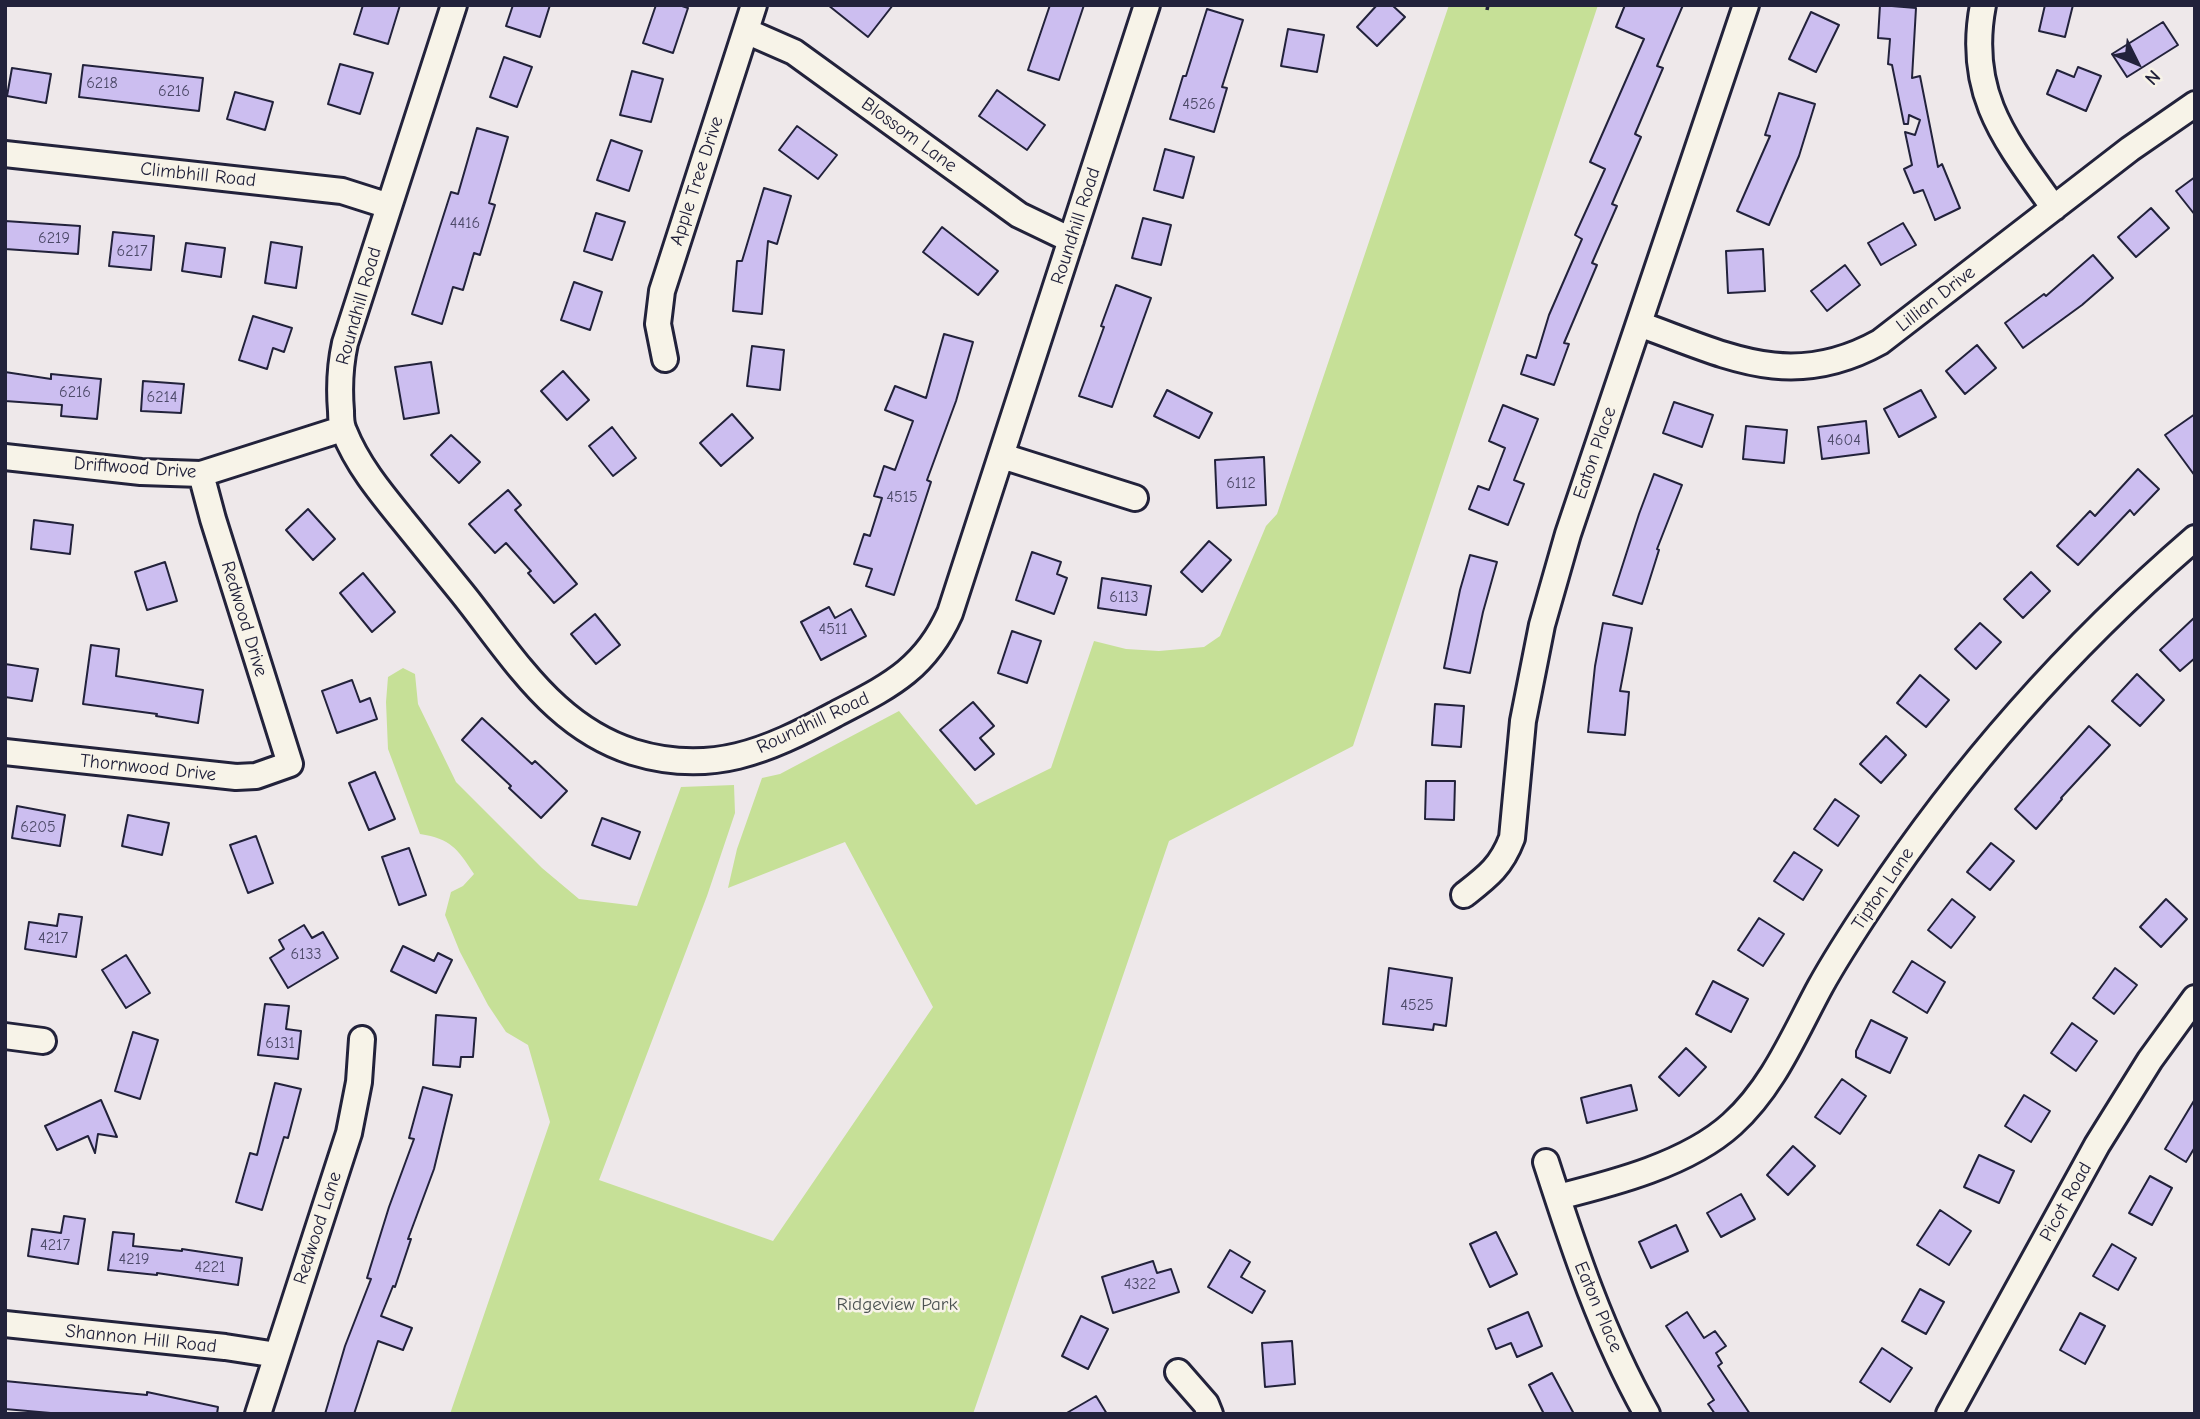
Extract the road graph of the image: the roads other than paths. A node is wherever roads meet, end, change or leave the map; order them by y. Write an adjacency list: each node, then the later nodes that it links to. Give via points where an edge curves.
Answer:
1 (454, 5): 9 (street, Roundhill Road)
2 (754, 5): 6 (street, Apple Tree Drive)
3 (1147, 5): 11 (street, Roundhill Road)
4 (1746, 5): 12 (street, Eaton Place)
5 (1983, 5): 10 (street, via 1979,47 1987,99 2008,145)
6 (746, 31): 11 (street, Blossom Lane, via 794,52 1019,215); 13 (street, Apple Tree Drive, via 662,291 658,324)
7 (2195, 104): 10 (street, Lillian Drive)
8 (5, 154): 9 (street, Climbhill Road, via 342,191)
9 (389, 206): 14 (street, Roundhill Road, via 341,362)
10 (2054, 208): 12 (street, Lillian Drive, via 1880,342 1839,361 1808,367 1769,366)
11 (1071, 240): 15 (street, Roundhill Road)
12 (1639, 324): 22 (street, Eaton Place, via 1542,625 1523,721 1512,838 1494,871)
13 (665, 359)
14 (342, 429): 15 (street, Roundhill Road, via 371,480 554,704 617,746 691,761 732,759 794,737 887,687 915,665 950,613); 17 (street, Driftwood Drive)
15 (1002, 456): 18 (street)
16 (5, 457): 17 (street, Driftwood Drive)
17 (201, 474): 21 (street, Redwood Drive)
18 (1135, 498)
19 (2195, 538): 28 (street, Tipton Lane, via 2082,642 1968,771 1873,902 1775,1071 1743,1114 1714,1139 1677,1160)
20 (5, 752): 21 (street, Thornwood Drive, via 236,777 257,776)
21 (290, 764)
22 (1464, 895)
23 (2195, 998): 35 (street, Picot Road, via 2098,1145)
24 (5, 1036): 26 (street)
25 (362, 1039): 30 (street, Redwood Lane, via 349,1133)
26 (43, 1041)
27 (1546, 1162): 28 (street, Eaton Place)
28 (1558, 1197): 34 (street, Eaton Place, via 1595,1307)
29 (5, 1324): 30 (street, Shannon Hill Road)
30 (277, 1355): 32 (street, Redwood Lane)
31 (1178, 1372): 33 (street)
32 (258, 1414)
33 (1210, 1414)
34 (1647, 1414)
35 (1949, 1414)

